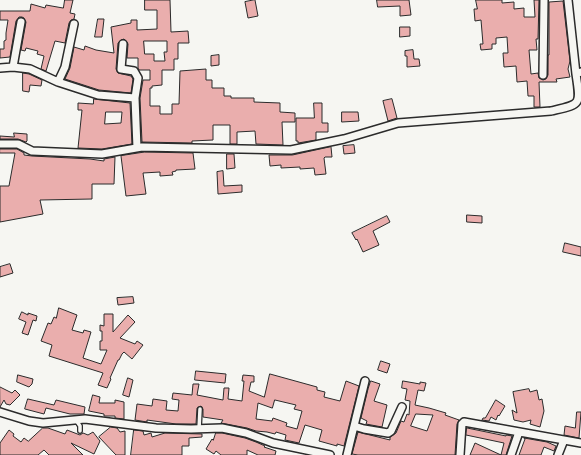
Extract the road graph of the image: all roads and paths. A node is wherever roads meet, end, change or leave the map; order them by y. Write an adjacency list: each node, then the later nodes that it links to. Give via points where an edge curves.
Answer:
1 (544, 0): 9 (street)
2 (568, 0): 8 (street)
3 (21, 22): 6 (street)
4 (74, 24): 10 (street, via 65,67)
5 (123, 44): 11 (street, via 122,69 134,71 138,78)
6 (13, 67): 7 (street); 10 (street, via 30,69)
7 (0, 68)
8 (579, 73): 13 (street, via 580,98 576,104 550,111 398,123 344,139 291,150)
9 (543, 75)
10 (58, 82): 11 (street, via 98,95)
11 (135, 98): 13 (street)
12 (0, 144): 13 (street, via 18,144 32,151 102,154)
13 (137, 148)
14 (365, 381): 19 (street)
15 (402, 407): 19 (street, via 388,433)
16 (200, 409): 20 (lane)
17 (0, 412): 18 (street, via 29,422)
18 (76, 419): 20 (street, via 156,428); 21 (lane)
19 (354, 426): 27 (street)
20 (199, 429): 25 (street, via 222,428 246,433)
21 (80, 431)
22 (519, 432): 23 (street); 28 (street, via 464,422); 29 (street)
23 (564, 440): 24 (street); 30 (street)
24 (581, 443)
25 (293, 452): 26 (street)
26 (330, 455)
27 (347, 455)
28 (460, 455)
29 (510, 455)
30 (558, 455)

